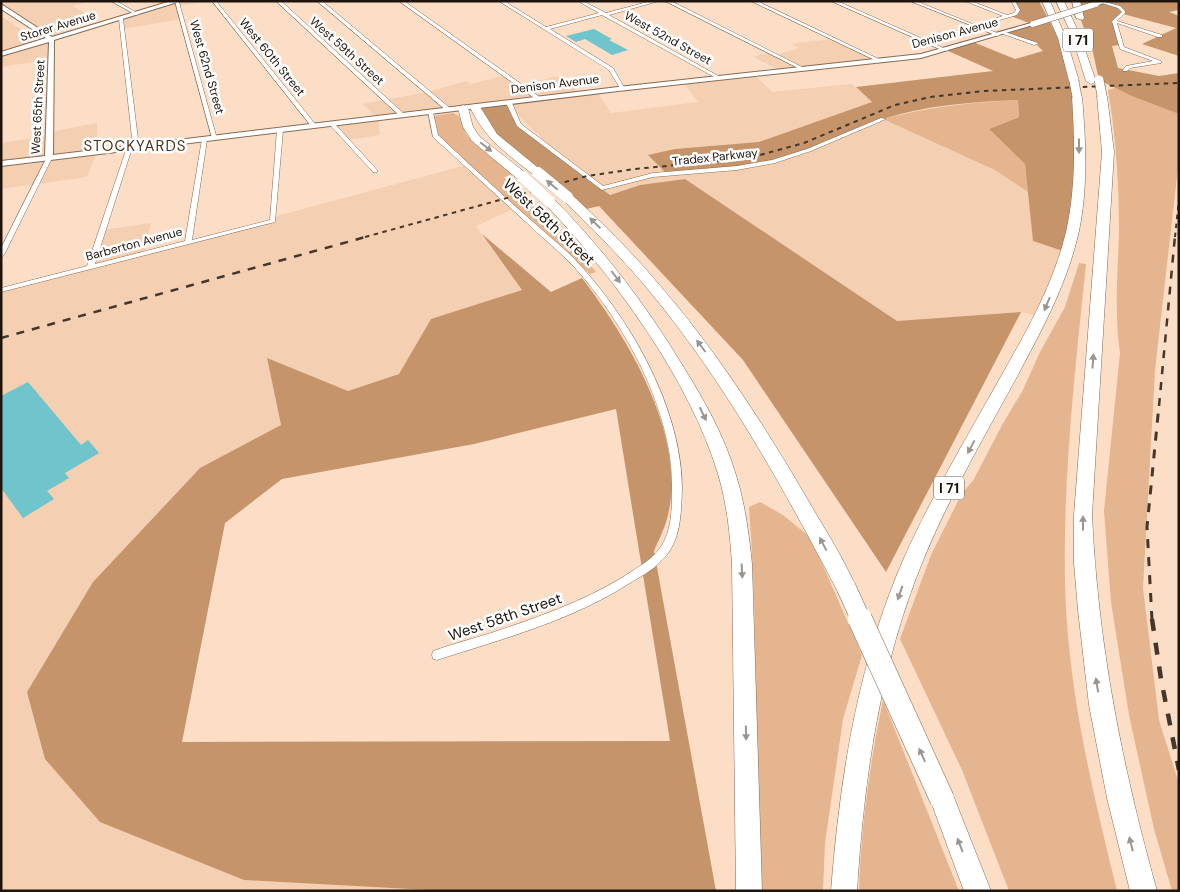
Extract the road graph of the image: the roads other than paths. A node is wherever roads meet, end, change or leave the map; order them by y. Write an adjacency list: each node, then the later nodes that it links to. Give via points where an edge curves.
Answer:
1 (113, 1): 23 (street)
2 (214, 1): 54 (street, West 60th Street)
3 (278, 1): 51 (street, West 59th Street)
4 (319, 1): 49 (street)
5 (401, 1): 45 (street)
6 (501, 1): 29 (street)
7 (580, 1): 24 (street, West 52nd Street)
8 (656, 1): 24 (street)
9 (667, 1): 39 (street)
10 (753, 1): 37 (street)
11 (833, 1): 34 (street)
12 (912, 1): 28 (street)
13 (967, 1): 25 (street)
14 (1013, 1): 25 (street, via 1018,10)
15 (1039, 1): 36 (highway)
16 (1046, 1): 36 (highway, I 71)
17 (1060, 1): 42 (highway, I 71)
18 (1071, 1): 19 (highway, via 1082,22)
19 (1076, 1)
20 (177, 2): 23 (main road, Storer Avenue); 56 (street, West 62nd Street)
21 (1105, 2): 27 (street, via 1123,10 1123,14); 30 (main road, Denison Avenue, bridge)
22 (1, 6): 32 (main road, West 65th Street)
23 (137, 14): 26 (main road, Storer Avenue)
24 (604, 14): 29 (street); 41 (street, West 52nd Street)
25 (1008, 16): 28 (street)
26 (121, 19): 32 (main road, Storer Avenue); 58 (street)
27 (1114, 21): 31 (street); 40 (street, via 1122,48 1158,62)
28 (975, 26): 30 (street)
29 (546, 29): 43 (street, via 611,69)
30 (1001, 34): 33 (street); 34 (main road, Denison Avenue)
31 (1160, 36)
32 (51, 39): 35 (main road, Storer Avenue); 59 (main road, West 65th Street)
33 (1036, 44)
34 (946, 50): 37 (main road, Denison Avenue)
35 (1, 54)
36 (1067, 55): 44 (highway, I 71)
37 (881, 61): 39 (main road, Denison Avenue)
38 (1096, 67): 42 (highway)
39 (804, 69): 41 (main road, Denison Avenue)
40 (1126, 70)
41 (720, 78): 43 (main road, Denison Avenue)
42 (1095, 80): 44 (highway, I 71)
43 (623, 89): 45 (main road, Denison Avenue)
44 (1087, 93): 70 (highway, I 71, one-way to 70, via 1072,233 1044,309 938,510 902,587 860,741 852,792); 72 (highway, one-way to 44, via 1121,803 1100,700 1089,619 1083,515 1108,146)
45 (539, 99): 46 (main road, Denison Avenue)
46 (509, 102): 47 (main road, Denison Avenue); 62 (street, via 519,125)
47 (475, 107): 48 (main road, Denison Avenue); 63 (highway, one-way to 47, bridge, via 538,173 493,137)
48 (462, 108): 49 (main road, Denison Avenue); 63 (highway, one-way to 63, bridge, via 476,139 523,177)
49 (449, 110): 50 (main road, Denison Avenue)
50 (430, 112): 51 (main road, Denison Avenue); 68 (street, West 58th Street, via 435,136 576,265 622,326 660,401 676,462 677,496 676,525 660,556 612,590 548,618)
51 (402, 116): 53 (main road, Denison Avenue)
52 (883, 119): 62 (street, Tradex Parkway, via 773,162 654,175)
53 (332, 124): 54 (main road, Denison Avenue); 61 (street)
54 (314, 126): 55 (main road, Denison Avenue)
55 (280, 130): 56 (main road, Denison Avenue); 64 (street, Barberton Avenue, via 273,221)
56 (215, 138): 57 (main road, Denison Avenue)
57 (204, 140): 58 (main road, Denison Avenue); 64 (street)
58 (133, 147): 59 (main road, Denison Avenue); 66 (street)
59 (49, 158): 60 (main road, Denison Avenue); 65 (street, West 65th Street)
60 (1, 164)
61 (375, 171)
62 (602, 188)
63 (558, 199): 69 (highway, one-way to 69, via 641,311 695,398 727,475 735,506 742,569); 71 (highway, one-way to 63, bridge, via 942,799 846,587 769,447 704,350 639,268 592,219)
64 (188, 242): 66 (street, Barberton Avenue)
65 (1, 255)
66 (90, 268): 67 (street, Barberton Avenue)
67 (1, 290)
68 (437, 655)
69 (749, 891)
70 (844, 891)
71 (978, 891)
72 (1144, 891)

